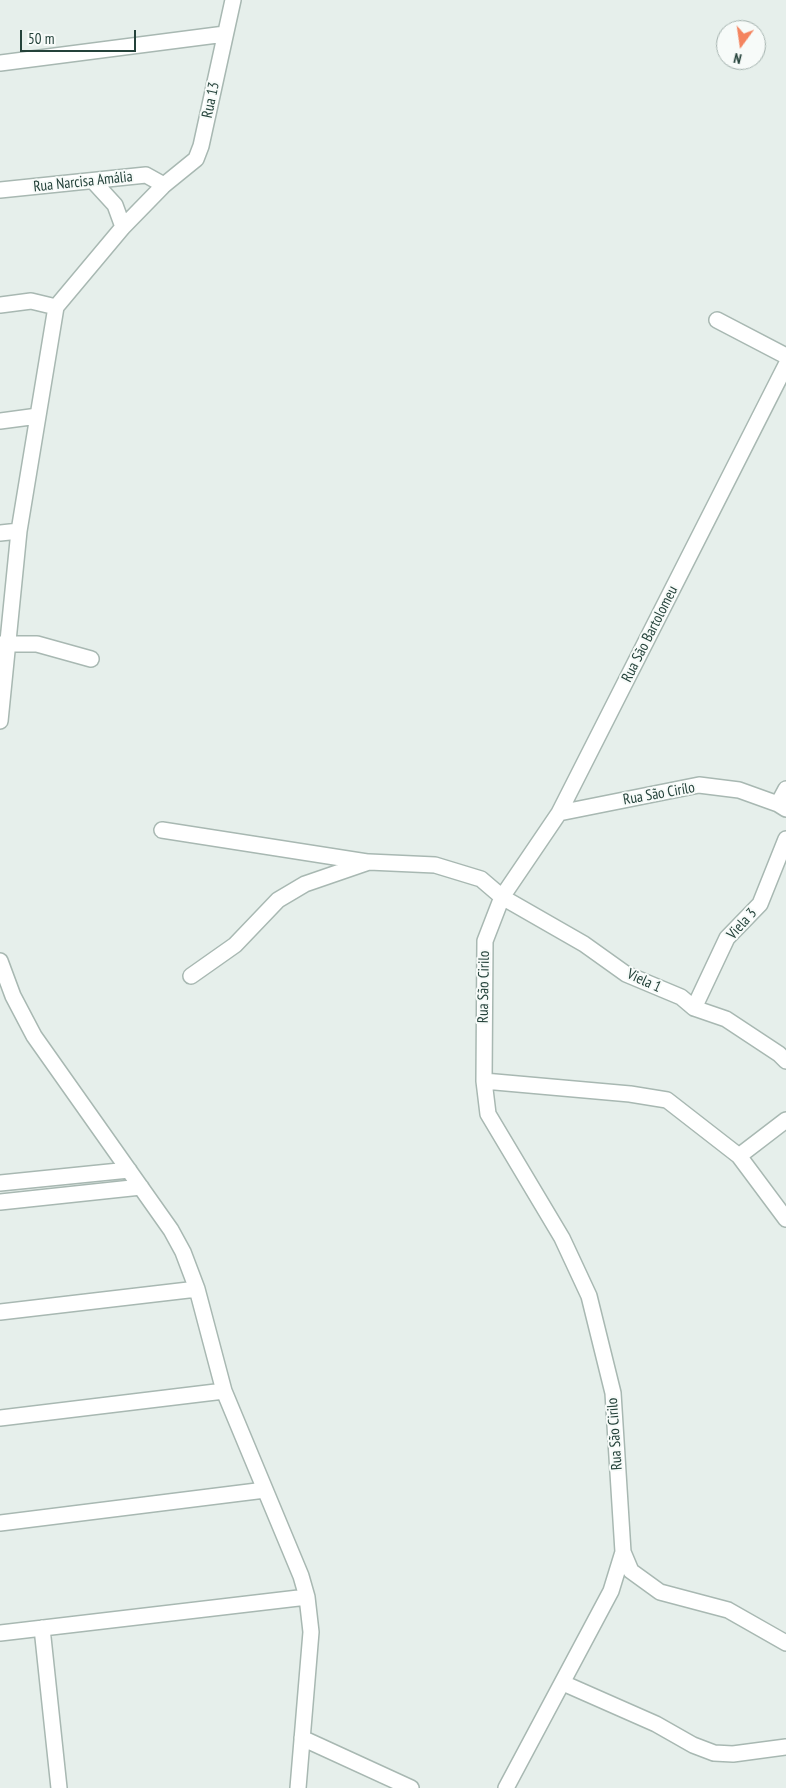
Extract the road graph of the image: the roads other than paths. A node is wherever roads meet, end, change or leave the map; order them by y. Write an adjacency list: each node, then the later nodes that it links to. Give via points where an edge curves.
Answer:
1 (233, 0): 2 (street, Rua 13)
2 (225, 34): 3 (street); 5 (street, Rua 13, via 196,159)
3 (0, 63)
4 (93, 181): 5 (street, Rua Narcisa Amália, via 146,175); 6 (street, Rua Narcisa Amália); 7 (street, via 111,200)
5 (164, 185): 7 (street, Rua 13)
6 (0, 190)
7 (123, 227): 9 (street, Rua 13)
8 (0, 305): 9 (street, via 31,301)
9 (56, 307): 13 (street)
10 (717, 320): 11 (street)
11 (786, 356)
12 (786, 365): 22 (street, Rua São Bartolomeu)
13 (38, 416): 14 (street); 15 (street)
14 (0, 420)
15 (19, 532): 16 (street); 17 (street)
16 (0, 533)
17 (3, 644): 18 (street, via 37,644); 19 (street)
18 (91, 659)
19 (0, 721)
20 (786, 789): 21 (street)
21 (782, 807): 22 (street, Rua São Cirílo, via 739,790 699,785)
22 (559, 812): 26 (street, Rua São Bartolomeu)
23 (162, 830): 25 (street, Viela 1)
24 (786, 839): 29 (street, Viela 3, via 760,904 727,938)
25 (369, 862): 26 (street, Viela 1, via 435,865 481,879); 28 (street, via 305,884 278,900 235,945)
26 (502, 897): 29 (street, Viela 1, via 584,944 626,974 681,997); 31 (street, Rua São Cirilo, via 484,941)
27 (0, 962): 34 (street, via 12,996 34,1036)
28 (191, 976)
29 (694, 1008): 30 (street, Viela 1, via 726,1018)
30 (786, 1060)
31 (484, 1081): 33 (street, via 668,1100); 45 (street, Rua São Cirilo, via 488,1114 562,1238 589,1296 613,1393)
32 (786, 1120): 33 (street)
33 (739, 1156): 38 (street)
34 (129, 1170): 35 (street); 36 (street)
35 (0, 1184)
36 (141, 1187): 37 (street); 39 (street, via 171,1230)
37 (0, 1202)
38 (786, 1219)
39 (197, 1289): 40 (street); 41 (street)
40 (0, 1312)
41 (224, 1391): 42 (street); 43 (street)
42 (0, 1418)
43 (265, 1490): 44 (street); 46 (street)
44 (0, 1523)
45 (623, 1552): 49 (street, via 631,1571 660,1592 728,1610); 50 (street, Rua São Cirilo, via 611,1591)
46 (307, 1597): 47 (street); 51 (street, via 311,1632)
47 (42, 1628): 48 (street); 53 (street)
48 (0, 1633)
49 (786, 1643)
50 (562, 1683): 52 (street, via 714,1753 733,1754); 56 (street, Rua São Cirilo)
51 (302, 1738): 54 (street); 55 (street)
52 (786, 1747)
53 (59, 1788)
54 (298, 1788)
55 (411, 1788)
56 (506, 1788)

